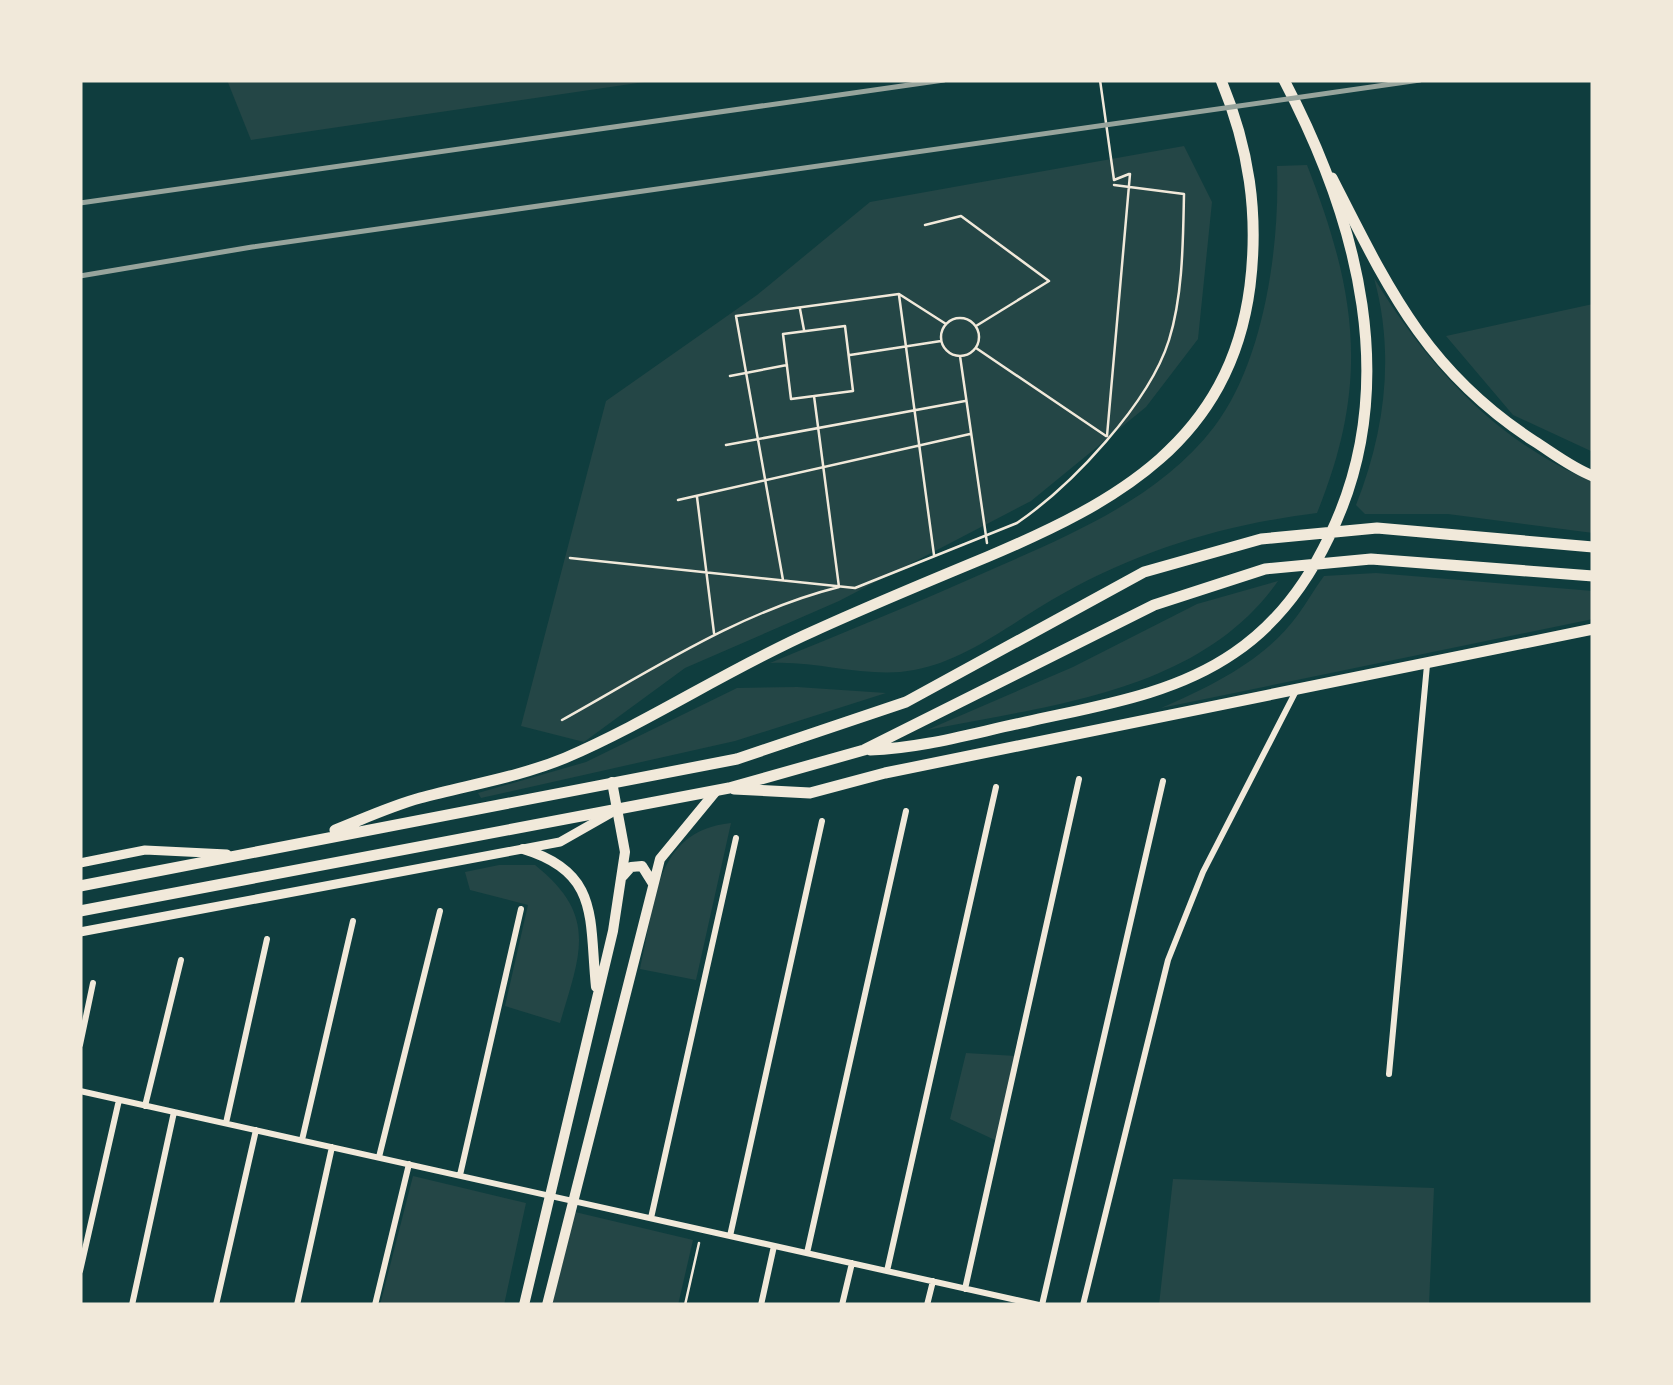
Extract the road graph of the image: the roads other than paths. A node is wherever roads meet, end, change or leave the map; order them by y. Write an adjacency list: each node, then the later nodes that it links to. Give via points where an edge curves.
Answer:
1 (1220, 80): 21 (main road, via 1251,178 1255,244 1237,344 1218,388 1155,467 1065,524 809,633 560,760 414,800)
2 (1284, 80): 3 (main road)
3 (1328, 170): 4 (main road, via 1411,326 1446,367 1508,424); 10 (main road, via 1359,286 1369,400 1346,500 1311,573 1285,607 1236,652 1165,688 920,748)
4 (1593, 476)
5 (1593, 548): 13 (main road, via 1377,528 1204,552 1144,572 906,702 738,759)
6 (1593, 576): 10 (main road, via 1371,559 1265,570 1154,605)
7 (1593, 629): 8 (main road)
8 (1426, 665): 9 (main road); 38 (street)
9 (1298, 687): 15 (main road, via 810,793); 72 (street, via 1203,872 1168,960)
10 (864, 750): 15 (main road)
11 (1079, 779): 60 (street)
12 (1163, 781): 71 (street)
13 (612, 782): 17 (main road); 21 (main road)
14 (996, 786): 57 (street)
15 (730, 788): 16 (main road)
16 (716, 791): 17 (main road); 26 (main road, via 674,836)
17 (617, 810): 22 (street, via 560,842); 25 (main road, via 625,852); 28 (main road)
18 (906, 811): 55 (street)
19 (822, 821): 53 (street)
20 (736, 838): 52 (street)
21 (308, 840): 23 (main road)
22 (523, 849): 32 (street); 36 (main road, via 572,871 583,891)
23 (234, 855): 24 (street, via 145,850); 27 (main road)
24 (80, 863)
25 (620, 881): 26 (main road, via 631,867 642,866); 36 (main road)
26 (653, 883): 51 (main road)
27 (80, 886)
28 (80, 910)
29 (520, 910): 49 (street)
30 (440, 911): 47 (street)
31 (353, 920): 45 (street)
32 (80, 932)
33 (267, 939): 43 (street)
34 (181, 960): 41 (street)
35 (93, 983): 37 (street)
36 (597, 996): 50 (main road)
37 (80, 1045)
38 (1388, 1074)
39 (80, 1092): 40 (street)
40 (118, 1100): 41 (street); 58 (street)
41 (145, 1106): 42 (street)
42 (174, 1112): 43 (street); 62 (street)
43 (226, 1124): 44 (street)
44 (256, 1130): 45 (street); 63 (street)
45 (302, 1140): 46 (street)
46 (332, 1147): 47 (street); 64 (street)
47 (379, 1158): 48 (street)
48 (410, 1164): 49 (street); 65 (street)
49 (460, 1175): 50 (street)
50 (544, 1194): 51 (street); 66 (main road)
51 (572, 1200): 52 (street); 67 (main road)
52 (651, 1218): 53 (street)
53 (730, 1236): 54 (street)
54 (774, 1246): 55 (street); 68 (street)
55 (808, 1253): 56 (street)
56 (852, 1263): 57 (street); 69 (street)
57 (887, 1271): 59 (street)
58 (80, 1272)
59 (932, 1281): 60 (street); 70 (street)
60 (965, 1288): 61 (street)
61 (1008, 1302): 71 (street)
62 (132, 1305)
63 (216, 1305)
64 (297, 1305)
65 (374, 1305)
66 (524, 1305)
67 (547, 1305)
68 (761, 1305)
69 (842, 1305)
70 (927, 1305)
71 (1041, 1305)
72 (1082, 1305)

